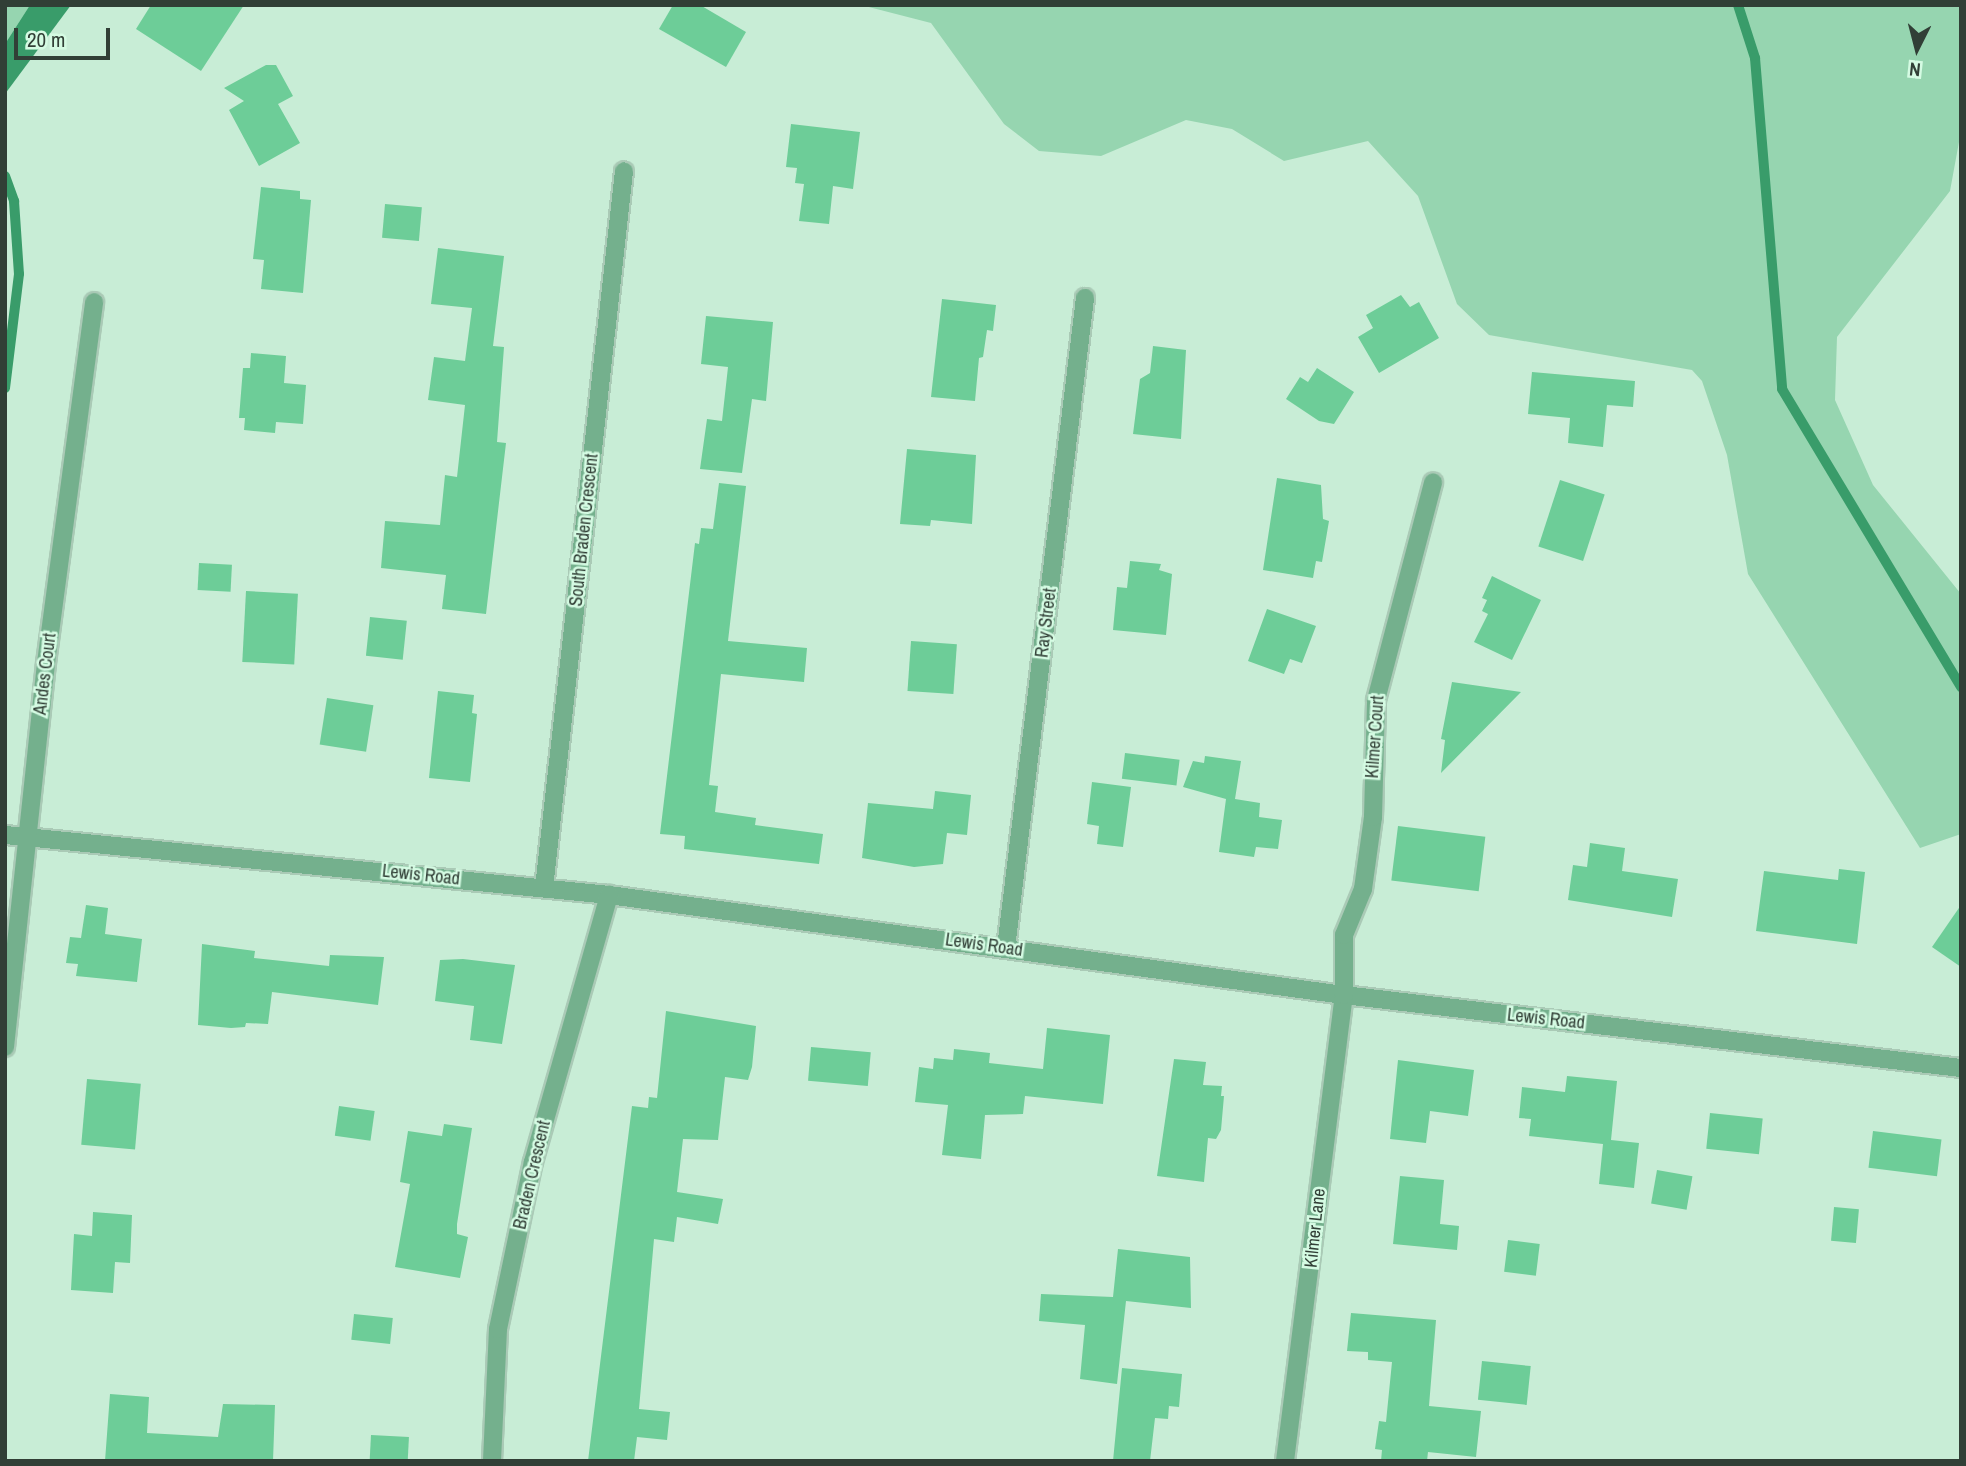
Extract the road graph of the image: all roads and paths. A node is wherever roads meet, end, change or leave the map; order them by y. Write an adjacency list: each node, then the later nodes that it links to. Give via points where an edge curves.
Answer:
1 (624, 171): 7 (street, South Braden Crescent)
2 (1085, 298): 9 (street, Ray Street)
3 (94, 302): 6 (street, Andes Court)
4 (1433, 482): 10 (street, Kilmer Court, via 1376,700 1371,754 1373,817 1363,889 1344,935)
5 (5, 835): 6 (street, Lewis Road)
6 (27, 837): 7 (street, Lewis Road); 11 (street, Andes Court)
7 (544, 888): 8 (street, Lewis Road)
8 (609, 895): 9 (street, Lewis Road); 13 (street, Braden Crescent, via 533,1161 503,1303 492,1397)
9 (1006, 948): 10 (street, Lewis Road)
10 (1344, 995): 12 (street, Lewis Road); 14 (street, Kilmer Lane)
11 (5, 1047)
12 (1961, 1068)
13 (492, 1461)
14 (1286, 1461)

